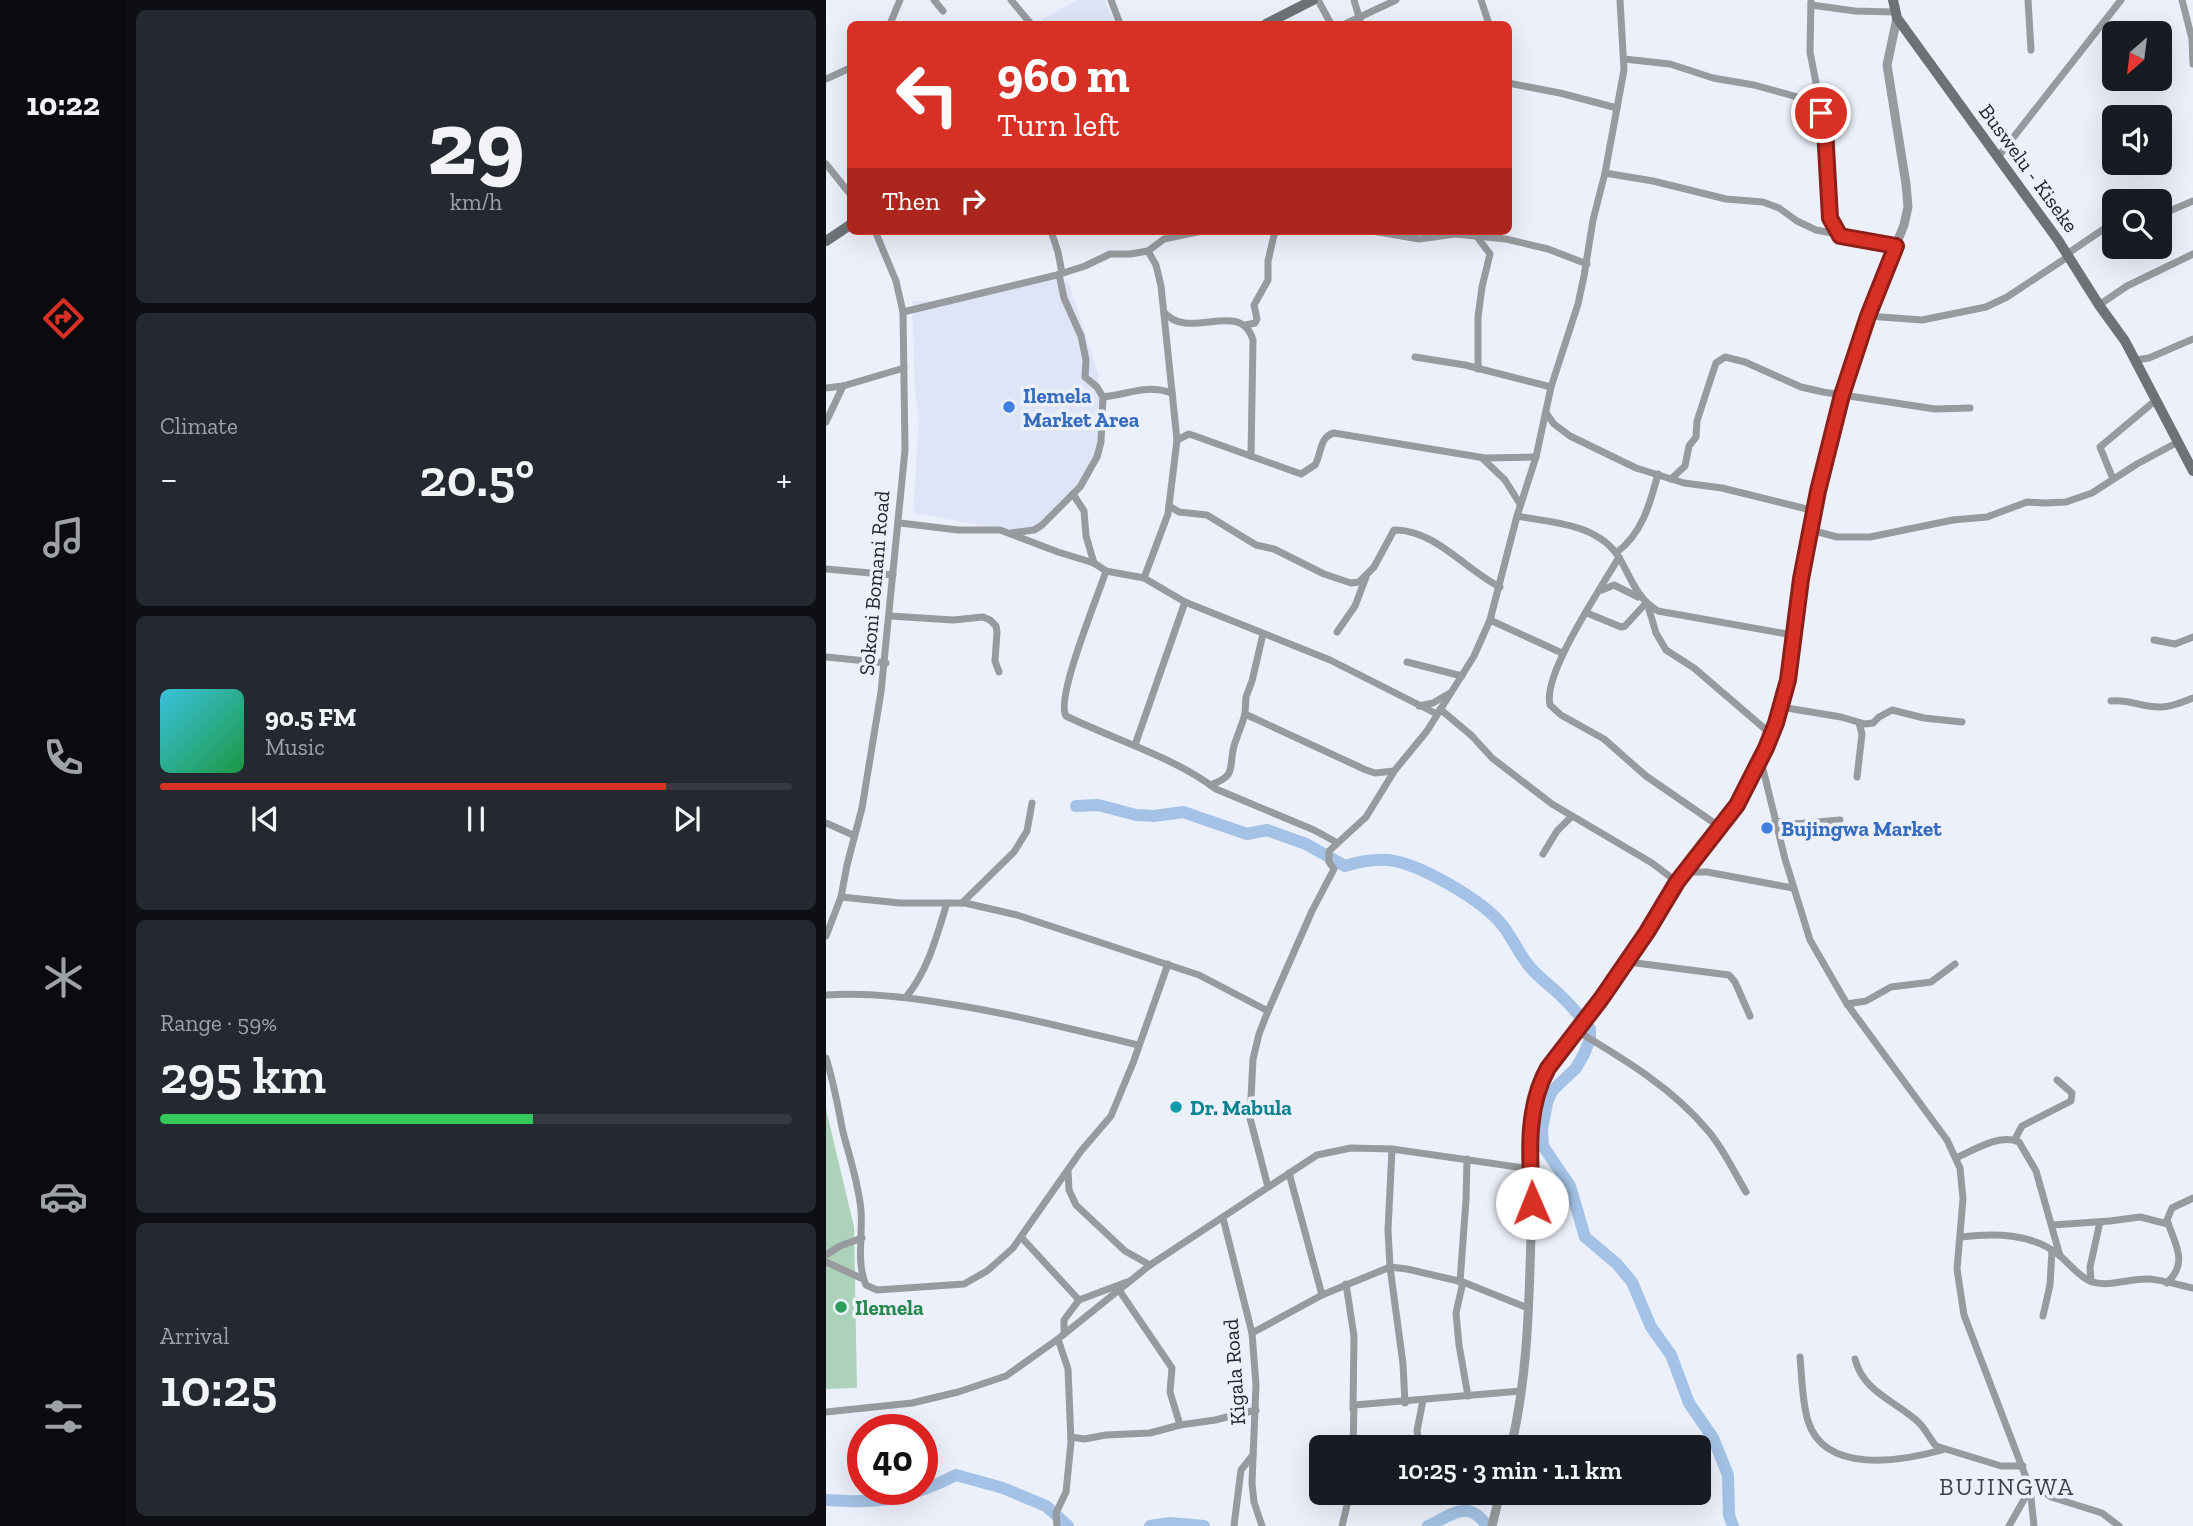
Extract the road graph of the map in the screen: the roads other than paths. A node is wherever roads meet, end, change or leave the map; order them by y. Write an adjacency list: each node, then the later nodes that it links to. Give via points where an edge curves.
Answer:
1 (900, 0): 18 (street)
2 (934, 0): 16 (street)
3 (1011, 0): 19 (street)
4 (1111, 0): 20 (street)
5 (1316, 0): 15 (main road); 22 (street)
6 (1354, 0): 23 (street)
7 (1396, 0): 23 (street)
8 (1481, 0): 24 (street)
9 (1619, 0): 26 (street)
10 (1893, 0): 17 (main road, Buswelu - Kiseke)
11 (2028, 0): 25 (street)
12 (2121, 0): 33 (street)
13 (2182, 0): 27 (street)
14 (1811, 2): 17 (street); 31 (street, via 1809,38)
15 (1296, 4): 21 (main road)
16 (943, 11)
17 (1896, 15): 33 (main road, Buswelu - Kiseke); 53 (street, via 1887,65 1908,207)
18 (891, 21)
19 (1028, 21)
20 (1119, 21)
21 (1270, 21)
22 (1329, 21)
23 (1360, 21)
24 (1488, 21)
25 (2031, 50)
26 (1624, 59): 31 (street, via 1670,64); 32 (street)
27 (2193, 64)
28 (847, 69): 29 (street)
29 (826, 79)
30 (1512, 84): 32 (street)
31 (1819, 103): 39 (street)
32 (1617, 108): 35 (street)
33 (1998, 157): 56 (main road, Buswelu - Kiseke)
34 (826, 164): 36 (street)
35 (1605, 173): 41 (street, via 1726,200 1763,202); 57 (street)
36 (847, 190)
37 (2193, 201): 38 (street)
38 (2172, 210)
39 (1830, 218): 41 (street); 50 (street)
40 (847, 227): 52 (main road)
41 (1816, 230): 50 (street)
42 (2102, 231): 56 (street)
43 (877, 235): 60 (street, Sokoni Bomani Road)
44 (1052, 235): 58 (street)
45 (1183, 235): 54 (street, via 1164,239)
46 (1274, 235): 63 (street, via 1268,280 1254,305 1257,319)
47 (1396, 235): 48 (street, via 1419,239)
48 (1438, 235)
49 (1460, 235): 51 (street)
50 (1840, 236): 53 (street)
51 (1478, 238): 57 (street, via 1525,243); 68 (street, via 1490,254 1478,317)
52 (826, 241)
53 (1896, 246): 62 (street)
54 (1148, 251): 58 (street, via 1110,254); 61 (street, via 1156,265)
55 (2193, 254): 59 (street, via 2127,286)
56 (2068, 255): 59 (main road, Buswelu - Kiseke); 62 (street, via 1986,307 1922,320)
57 (1587, 264): 70 (street, via 1579,303)
58 (1060, 274): 60 (street); 74 (street, via 1081,336 1085,377)
59 (2099, 306): 66 (main road, Buswelu - Kiseke)
60 (903, 312): 67 (street, Sokoni Bomani Road)
61 (1164, 312): 63 (street, via 1176,322 1235,321); 72 (street)
62 (1868, 316): 73 (street)
63 (1246, 325): 83 (street, via 1253,340)
64 (2193, 339): 66 (street)
65 (1415, 357): 68 (street)
66 (2135, 360): 75 (main road, Buswelu - Kiseke)
67 (904, 368): 69 (street); 95 (street, Sokoni Bomani Road, via 906,428)
68 (1478, 369): 70 (street)
69 (842, 386): 71 (street); 78 (street)
70 (1550, 387): 77 (street)
71 (826, 388)
72 (1172, 393): 74 (street, via 1150,388); 79 (street)
73 (1842, 395): 76 (street, via 1935,409); 88 (street, via 1801,387 1745,362 1720,358 1702,402 1685,466); 93 (street)
74 (1103, 397): 90 (street, via 1097,457)
75 (2156, 400): 82 (main road, Buswelu - Kiseke); 89 (street, via 2100,447)
76 (1970, 408)
77 (1546, 413): 84 (street); 87 (street, via 1570,436 1622,463)
78 (826, 422)
79 (1178, 425): 80 (street); 81 (street)
80 (1195, 436): 81 (street); 83 (street)
81 (1177, 440): 92 (street)
82 (2178, 442): 86 (main road, Buswelu - Kiseke); 89 (street)
83 (1251, 456): 85 (street, via 1301,474 1315,465 1323,440 1334,433)
84 (1536, 457): 85 (street); 91 (street)
85 (1482, 458): 91 (street, via 1505,480)
86 (2193, 471)
87 (1658, 474): 88 (street); 98 (street, via 1639,529)
88 (1671, 479): 93 (street)
89 (2113, 479): 96 (street, via 2066,502 2027,502 1987,517 1870,537 1837,537)
90 (1073, 494): 97 (street, via 1034,530); 99 (street, via 1084,511)
91 (1520, 504): 94 (street)
92 (1169, 506): 103 (street, via 1207,516 1256,545 1339,580 1351,583); 104 (street)
93 (1815, 511): 96 (street)
94 (1517, 516): 98 (street, via 1580,528); 105 (street)
95 (900, 523): 97 (street); 102 (street, Sokoni Bomani Road)
96 (1811, 530): 114 (street)
97 (1011, 533): 99 (street)
98 (1617, 555): 106 (street); 108 (street)
99 (1094, 563): 101 (street)
100 (826, 569): 102 (street)
101 (1106, 571): 104 (street); 133 (street, via 1068,677 1063,710 1066,716)
102 (893, 575): 110 (street, Sokoni Bomani Road)
103 (1366, 577): 105 (street, via 1396,529 1444,547); 112 (street, via 1355,606)
104 (1144, 578): 107 (street)
105 (1500, 587): 111 (street)
106 (1600, 591): 108 (street, via 1614,585); 109 (street)
107 (1185, 602): 113 (street); 133 (street)
108 (1645, 603): 109 (street, via 1621,627); 114 (street, via 1669,614); 132 (street, via 1666,650)
109 (1587, 613): 117 (street)
110 (890, 616): 120 (street, Sokoni Bomani Road); 121 (street, via 990,620 996,626)
111 (1490, 620): 117 (street); 122 (street)
112 (1337, 632)
113 (1263, 634): 126 (street, via 1330,660); 129 (street)
114 (1793, 635): 127 (street)
115 (2193, 637): 116 (street, via 2175,644)
116 (2154, 640)
117 (1562, 653): 143 (street, via 1550,705 1604,739 1636,768)
118 (826, 657): 120 (street)
119 (1407, 662): 122 (street)
120 (886, 663): 144 (street, Sokoni Bomani Road, via 862,808)
121 (999, 672)
122 (1462, 676): 123 (street)
123 (1452, 691): 126 (street); 128 (street)
124 (2193, 698): 125 (street, via 2160,708 2132,700)
125 (2111, 701)
126 (1419, 706): 128 (street)
127 (1781, 707): 131 (street); 132 (street)
128 (1439, 712): 135 (street); 139 (street, via 1472,736 1497,763)
129 (1245, 714): 135 (street, via 1374,773); 137 (street, via 1232,769)
130 (1962, 722): 131 (street, via 1892,710 1873,723)
131 (1859, 723): 136 (street)
132 (1772, 735): 134 (street)
133 (1135, 746): 137 (street)
134 (1761, 761): 141 (street); 143 (street)
135 (1395, 770): 145 (street, via 1366,817)
136 (1857, 777)
137 (1210, 785): 145 (street)
138 (1032, 803): 152 (street, via 1027,831 1014,852)
139 (1571, 817): 146 (street); 148 (street)
140 (1840, 820): 141 (street)
141 (1775, 821): 149 (street)
142 (826, 823): 144 (street)
143 (1720, 827): 147 (street)
144 (853, 835): 150 (street, Sokoni Bomani Road)
145 (1336, 842): 162 (street, via 1328,856 1334,869 1329,882)
146 (1543, 854)
147 (1684, 872): 148 (street); 149 (street)
148 (1677, 882): 154 (street)
149 (1793, 888): 161 (street, via 1810,940)
150 (841, 897): 151 (street); 153 (street, Sokoni Bomani Road)
151 (947, 903): 152 (street); 157 (street)
152 (961, 903): 155 (street, via 1017,915)
153 (826, 936)
154 (1628, 962): 163 (street, via 1729,975); 164 (street)
155 (1168, 964): 162 (street); 165 (street)
156 (1955, 964): 161 (street, via 1931,982 1891,987 1866,1001)
157 (915, 987): 159 (street); 160 (street)
158 (826, 995): 159 (street)
159 (906, 997): 160 (street)
160 (919, 999): 165 (street, via 1050,1022)
161 (1847, 1004): 170 (street)
162 (1268, 1011): 175 (street, via 1253,1059 1250,1118)
163 (1749, 1016)
164 (1577, 1031): 172 (street, via 1540,1082 1532,1116); 176 (street, via 1634,1066 1682,1104 1710,1134)
165 (1138, 1045): 173 (street, via 1111,1116)
166 (826, 1058): 183 (street, via 855,1168)
167 (2057, 1080): 168 (street, via 2072,1093 2071,1101 2022,1126)
168 (2015, 1139): 170 (street, via 1988,1144); 181 (street, via 2036,1171)
169 (1392, 1149): 171 (street); 174 (street, via 1334,1150); 190 (street)
170 (1956, 1158): 182 (street, via 1963,1182)
171 (1466, 1159): 172 (street); 194 (street)
172 (1531, 1169): 201 (street)
173 (1068, 1170): 184 (street); 189 (street, via 1076,1205 1125,1251)
174 (1289, 1173): 175 (street); 199 (street)
175 (1268, 1186): 178 (street)
176 (1746, 1192)
177 (2193, 1198): 180 (street, via 2172,1208)
178 (1223, 1218): 189 (street); 203 (street, Kigala Road)
179 (2100, 1222): 180 (street, via 2140,1217); 181 (street); 193 (street)
180 (2168, 1224): 195 (street, via 2179,1264)
181 (2052, 1225): 187 (street)
182 (1961, 1237): 185 (street, via 2017,1237); 221 (street, via 1957,1269 1964,1315)
183 (862, 1238): 186 (street); 191 (street)
184 (1022, 1238): 191 (street, via 987,1271 964,1284 877,1290); 200 (street)
185 (2052, 1250): 187 (street); 202 (street)
186 (826, 1255)
187 (2061, 1257): 193 (street)
188 (826, 1262): 191 (street)
189 (1150, 1265): 192 (street)
190 (1390, 1267): 194 (street); 196 (street); 210 (street)
191 (863, 1279)
192 (1131, 1281): 198 (street); 200 (street)
193 (2091, 1281): 195 (street)
194 (1461, 1282): 201 (street); 208 (street, via 1456,1313)
195 (2167, 1283): 197 (street)
196 (1346, 1284): 199 (street); 211 (street, via 1354,1336)
197 (2193, 1288)
198 (1119, 1290): 204 (street); 214 (street, via 1168,1360 1170,1392)
199 (1322, 1295): 203 (street)
200 (1079, 1300): 204 (street, via 1064,1320)
201 (1528, 1308): 207 (street)
202 (2043, 1316)
203 (1252, 1333): 212 (street, Kigala Road)
204 (1061, 1337): 213 (street, via 990,1382 912,1403); 218 (street, via 1068,1369)
205 (1800, 1357): 219 (street, via 1809,1422 1829,1450 1853,1458 1896,1460)
206 (1855, 1359): 219 (street, via 1861,1377 1914,1418)
207 (1521, 1391): 208 (street); 217 (street)
208 (1468, 1396): 209 (street)
209 (1423, 1400): 210 (street); 216 (street)
210 (1405, 1402): 211 (street)
211 (1354, 1405): 215 (street)
212 (1256, 1410): 214 (street); 220 (street, Kigala Road)
213 (826, 1412)
214 (1180, 1425): 218 (street, via 1141,1434)
215 (1353, 1435)
216 (1418, 1435)
217 (1513, 1435)
218 (1071, 1437): 226 (street, via 1067,1486 1056,1513)
219 (1942, 1450): 221 (street, via 2001,1466)
220 (1254, 1454): 227 (street, via 1241,1470); 228 (street, Kigala Road, via 1254,1502)
221 (2023, 1466): 222 (street)
222 (2029, 1485): 230 (street); 231 (street); 232 (street, via 2102,1513)
223 (1346, 1505): 225 (street)
224 (1497, 1505): 229 (street)
225 (1342, 1523)
226 (1057, 1526)
227 (1234, 1526)
228 (1262, 1526)
229 (1492, 1526)
230 (2009, 1526)
231 (2034, 1526)
232 (2119, 1526)

